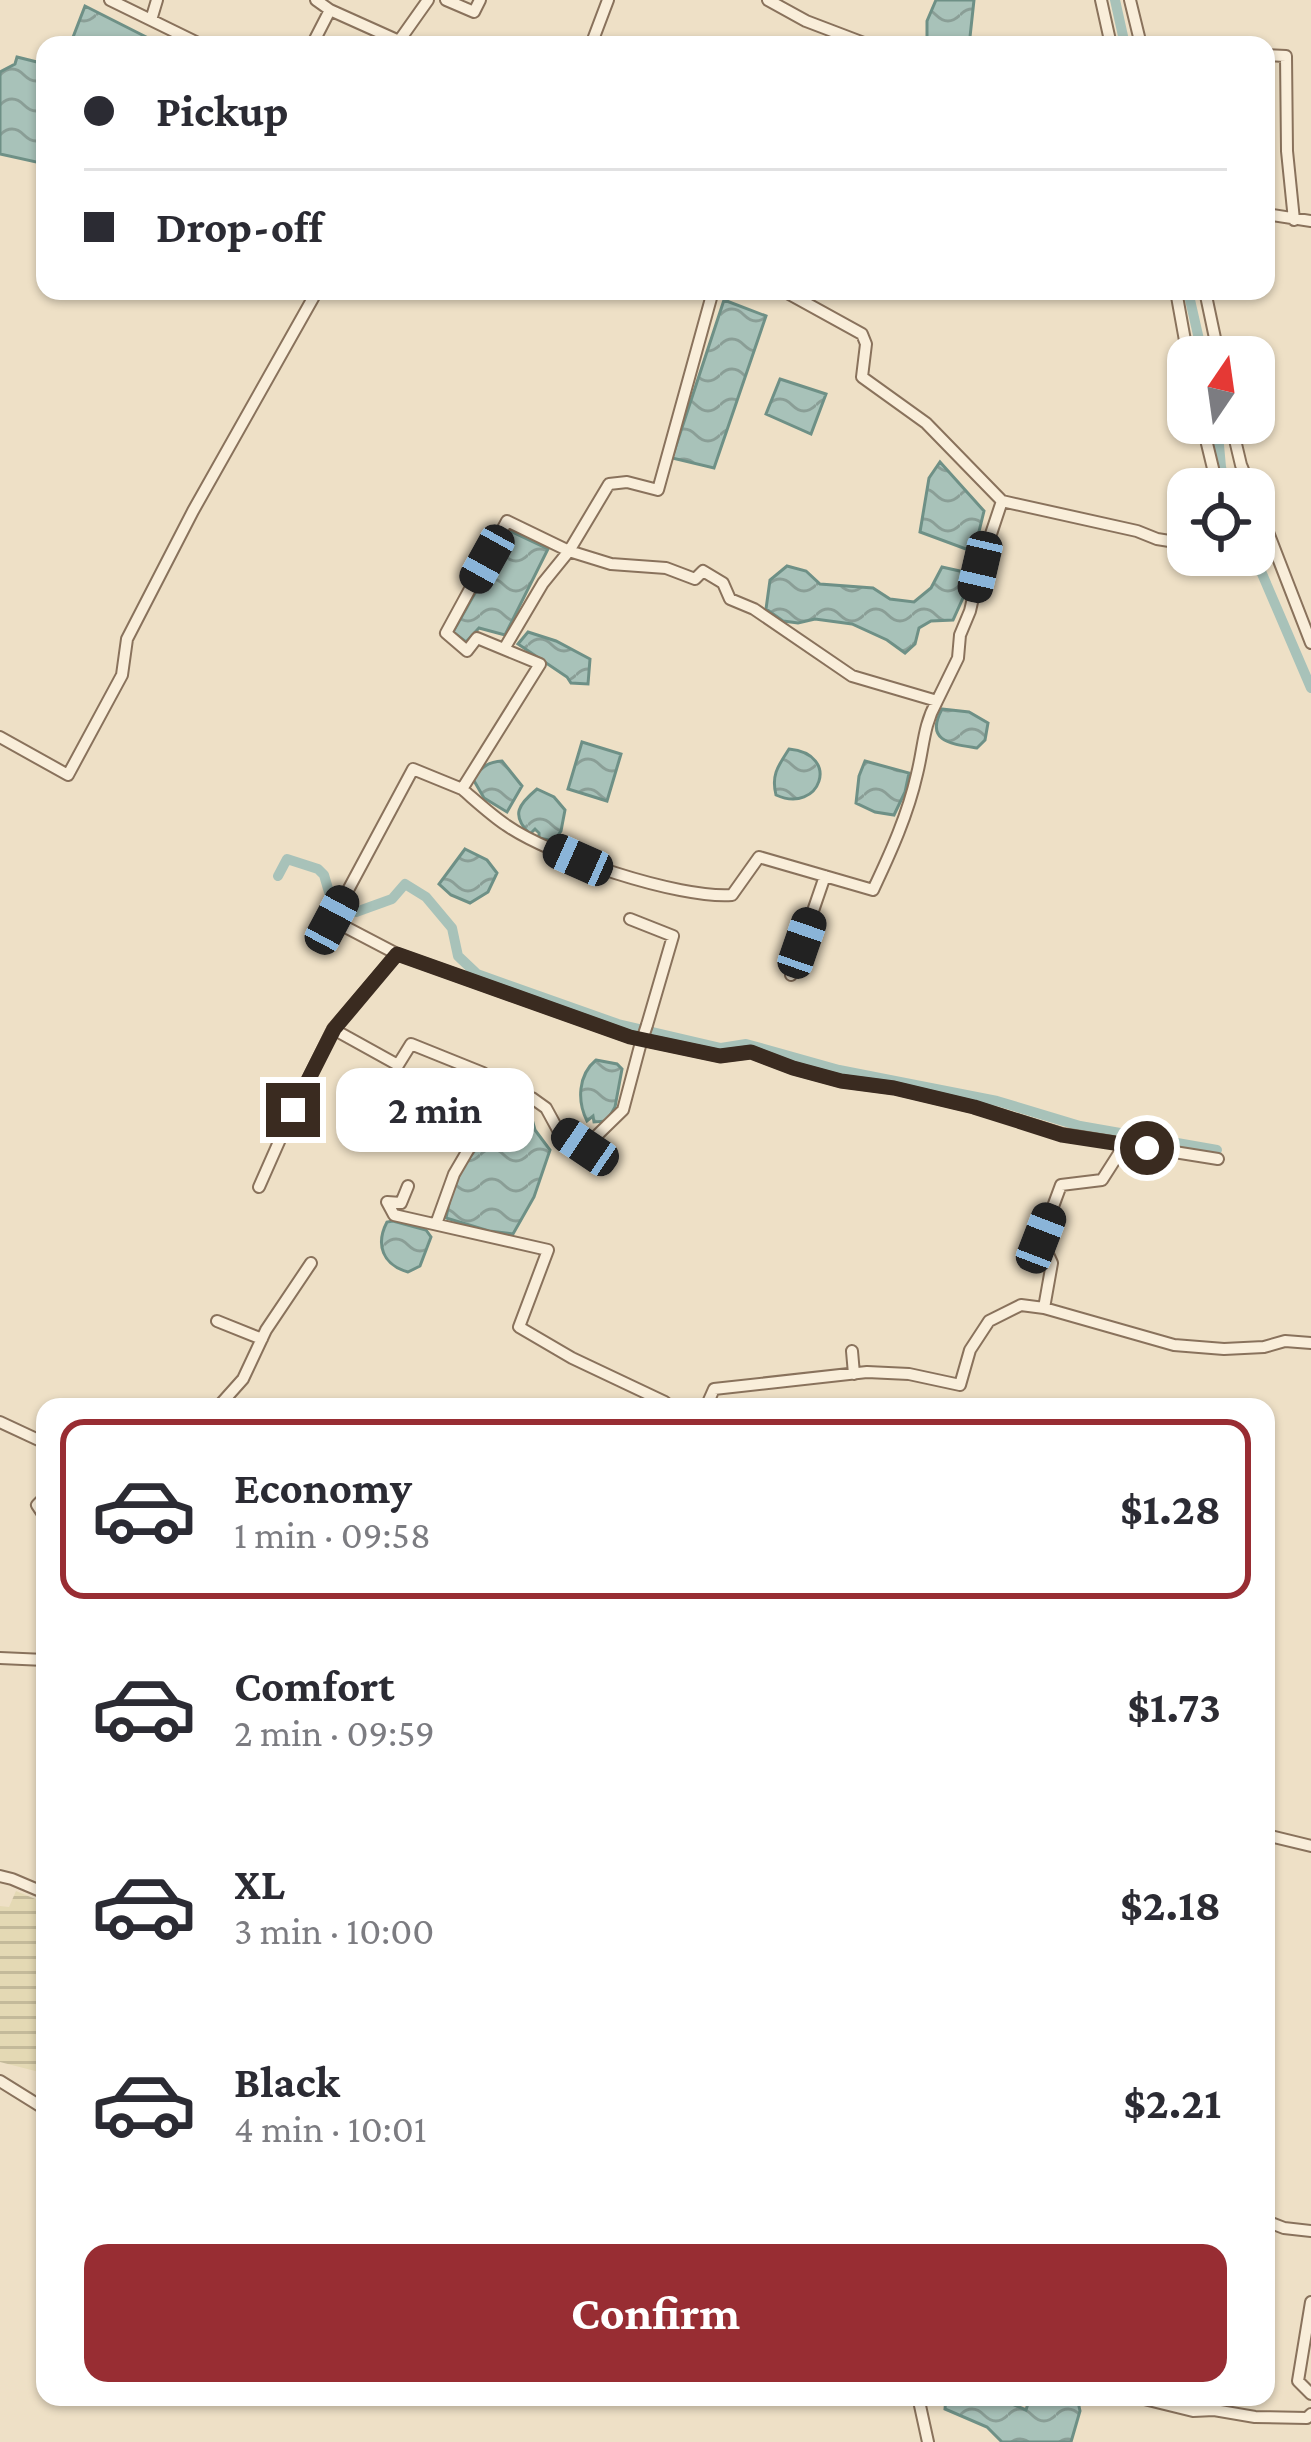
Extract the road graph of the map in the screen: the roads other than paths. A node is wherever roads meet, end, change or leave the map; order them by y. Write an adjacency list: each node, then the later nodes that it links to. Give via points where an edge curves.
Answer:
1 (110, 0): 12 (street)
2 (158, 0): 12 (street)
3 (316, 0): 11 (street)
4 (428, 0): 16 (street)
5 (446, 0): 6 (street, via 474,12)
6 (480, 0)
7 (608, 0): 17 (street)
8 (768, 0): 18 (street)
9 (1101, 0): 19 (street)
10 (1130, 0): 20 (street)
11 (330, 10): 14 (street); 15 (street)
12 (151, 20): 13 (street)
13 (184, 36)
14 (317, 36)
15 (388, 36)
16 (403, 36)
17 (594, 36)
18 (845, 36)
19 (1109, 36)
20 (1139, 36)
21 (1275, 55): 23 (street, via 1286,56)
22 (1275, 216): 23 (street)
23 (1294, 220): 24 (street)
24 (1311, 221)
25 (312, 300): 39 (street, via 127,639 122,675 68,775)
26 (711, 300): 34 (street, via 658,490 609,484)
27 (800, 300): 32 (street, via 862,334 862,376 926,423)
28 (1178, 300): 30 (street)
29 (1207, 300): 31 (street)
30 (1184, 336)
31 (1215, 336)
32 (1002, 501): 33 (street); 38 (street, via 958,658)
33 (1167, 541)
34 (569, 551): 37 (street); 37 (street, via 507,521 446,633 467,651 477,638); 38 (street, via 695,579 703,571 723,583 730,599 852,676)
35 (1275, 560): 36 (street)
36 (1311, 643)
37 (504, 649): 40 (street, via 540,664)
38 (937, 700): 41 (street, via 909,802 873,890)
39 (0, 737)
40 (462, 789): 41 (street, via 544,845 654,884 732,895 759,857); 43 (street, via 413,769 332,920)
41 (825, 876): 44 (street)
42 (630, 919): 46 (street, bridge, via 673,936 623,1110 585,1147 532,1098)
43 (397, 954): 45 (street); 47 (street, via 646,1041 720,1056 751,1052 841,1081)
44 (791, 976)
45 (334, 1029): 46 (street, via 398,1065 411,1043 483,1072); 50 (street)
46 (507, 1092): 51 (street, via 490,1130 454,1174)
47 (1125, 1144): 48 (street); 53 (street, via 1102,1180 1061,1185 1041,1238 1052,1263)
48 (1218, 1159)
49 (408, 1186): 51 (street, via 400,1203 387,1202 394,1215)
50 (259, 1187)
51 (436, 1224): 60 (street, via 548,1250 519,1327)
52 (311, 1263): 55 (street)
53 (1044, 1308): 56 (street, via 1174,1345); 58 (street, via 1021,1305 989,1321 960,1384)
54 (218, 1321): 55 (street)
55 (262, 1339): 59 (street)
56 (1311, 1343)
57 (852, 1352): 58 (street)
58 (854, 1374): 61 (street, via 714,1389)
59 (226, 1398)
60 (657, 1398)
61 (710, 1398)
62 (0, 1421): 63 (street)
63 (36, 1439)
64 (0, 1658): 65 (street)
65 (36, 1660)
66 (1275, 1836): 67 (street)
67 (1311, 1846)
68 (0, 1876): 69 (street)
69 (36, 1889)
70 (0, 2080): 71 (street)
71 (36, 2103)
72 (1275, 2225): 73 (street)
73 (1311, 2231)
74 (1311, 2302): 75 (street, via 1298,2381)
75 (1311, 2394)
76 (919, 2406): 79 (street)
77 (1173, 2406): 78 (street, via 1255,2417)
78 (1311, 2414)
79 (928, 2442)

